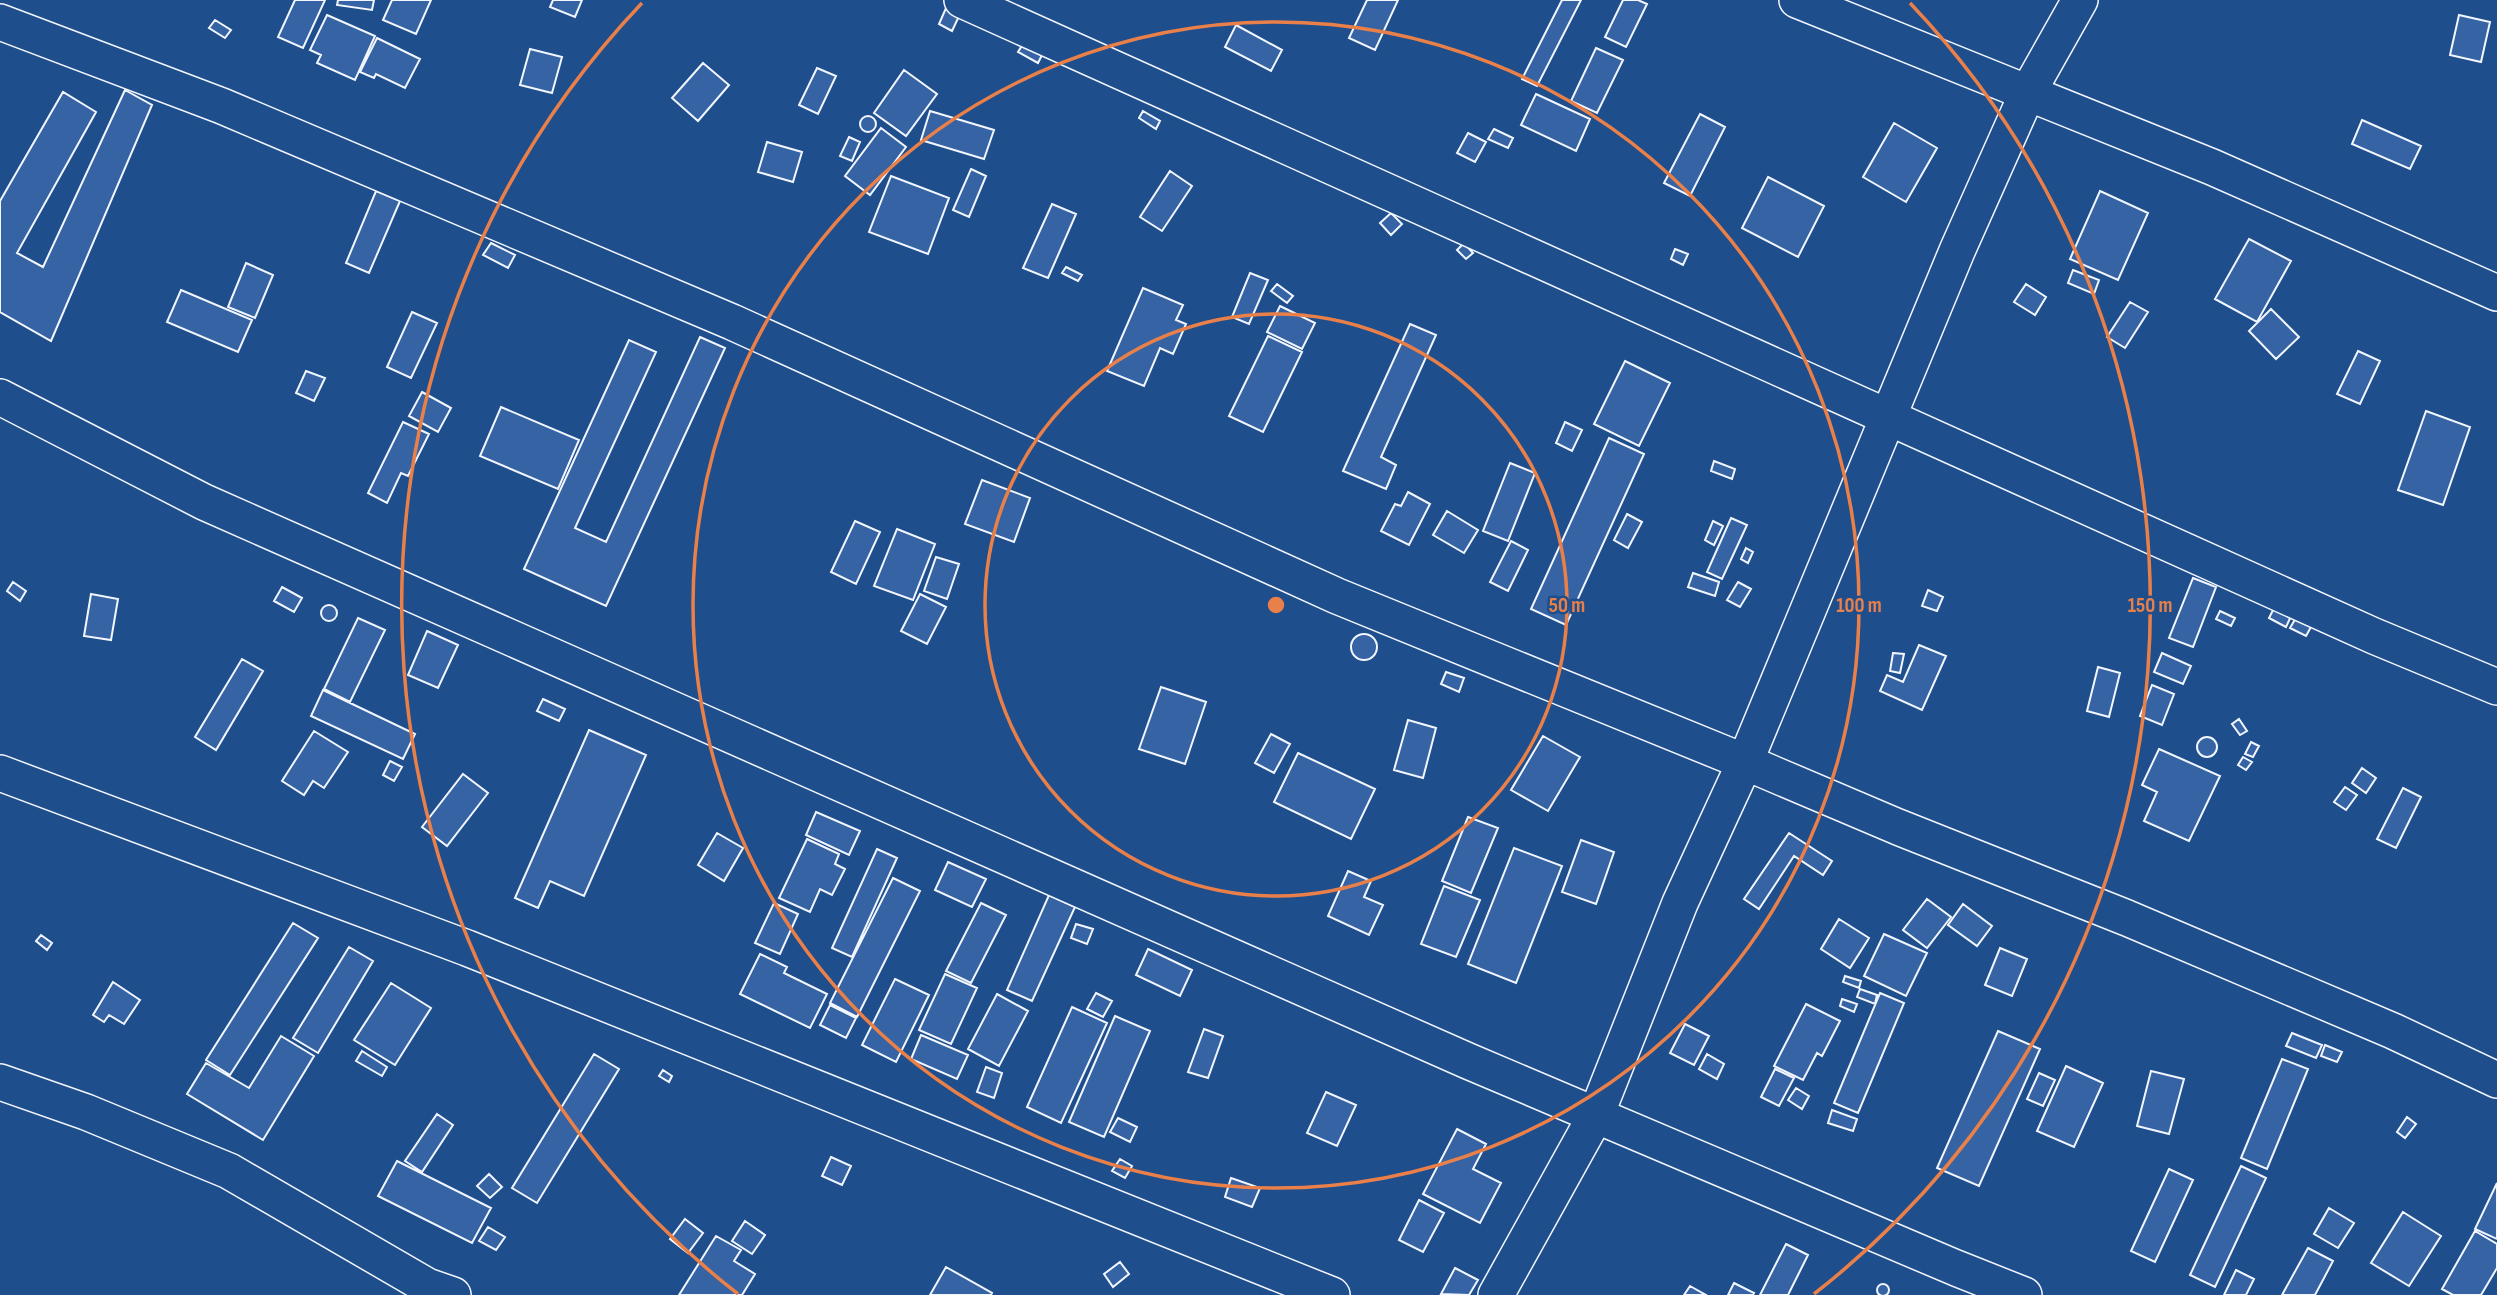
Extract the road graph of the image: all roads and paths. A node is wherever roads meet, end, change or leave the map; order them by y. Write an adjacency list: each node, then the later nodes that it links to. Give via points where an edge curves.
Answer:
1 (962, 0): 8 (street)
2 (1797, 0): 5 (street)
3 (2080, 0): 5 (street)
4 (0, 22): 10 (street, via 222,106 732,322 1337,596)
5 (2027, 94): 6 (street, via 2212,167); 8 (street)
6 (2497, 293)
7 (0, 397): 14 (street, via 204,502)
8 (1888, 417): 9 (street); 10 (street)
9 (2497, 687)
10 (1745, 762): 12 (street, via 2127,918); 14 (street, via 1680,904)
11 (0, 773): 16 (street, via 467,948)
12 (2497, 1080)
13 (0, 1082): 15 (street, via 229,1171)
14 (1596, 1115): 17 (street); 18 (street)
15 (434, 1292)
16 (1332, 1295)
17 (1496, 1295)
18 (2024, 1295)

